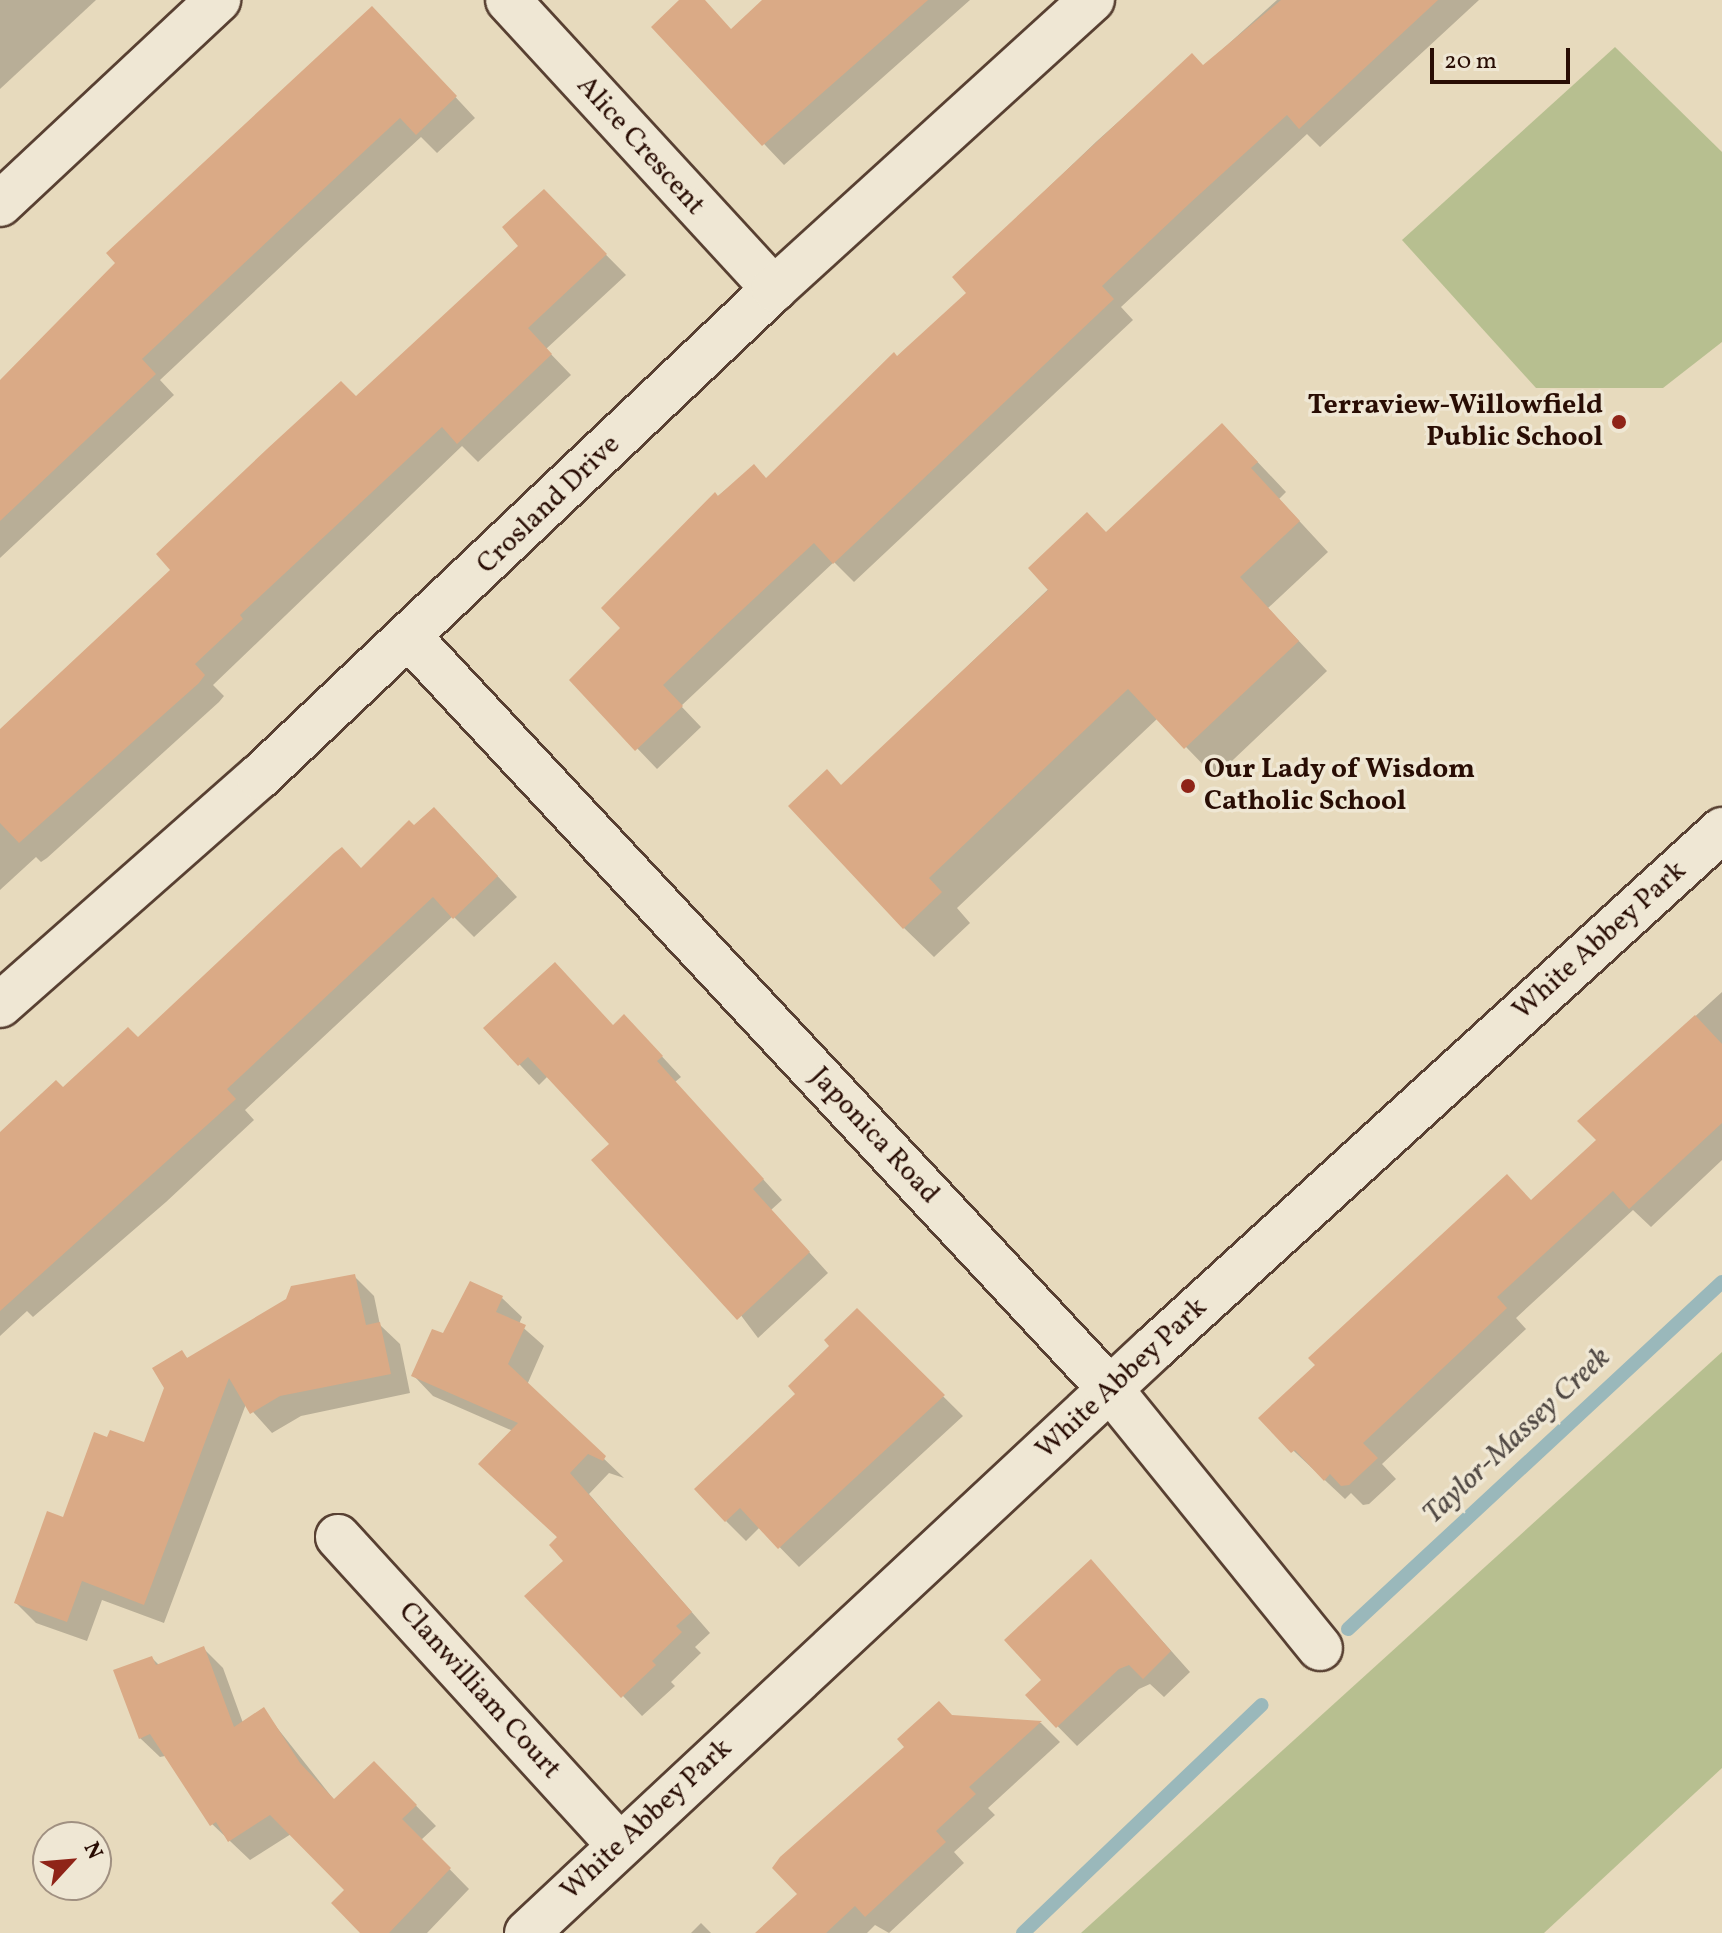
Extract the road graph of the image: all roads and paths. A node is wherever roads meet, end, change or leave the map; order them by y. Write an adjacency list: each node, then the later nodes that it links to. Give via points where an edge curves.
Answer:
1 (218, 0): 4 (street)
2 (508, 0): 5 (street, Alice Crescent)
3 (1092, 0): 5 (street, Crosland Drive)
4 (0, 204)
5 (774, 289): 6 (street, Crosland Drive)
6 (410, 638): 8 (street, Crosland Drive, via 155,873); 9 (street, Japonica Road)
7 (1722, 830): 9 (street, White Abbey Park)
8 (0, 1005)
9 (1111, 1390): 11 (street, Japonica Road); 12 (street, White Abbey Park)
10 (338, 1537): 12 (street, Clanwilliam Court)
11 (1320, 1648)
12 (619, 1845): 13 (street, White Abbey Park)
13 (527, 1933)

